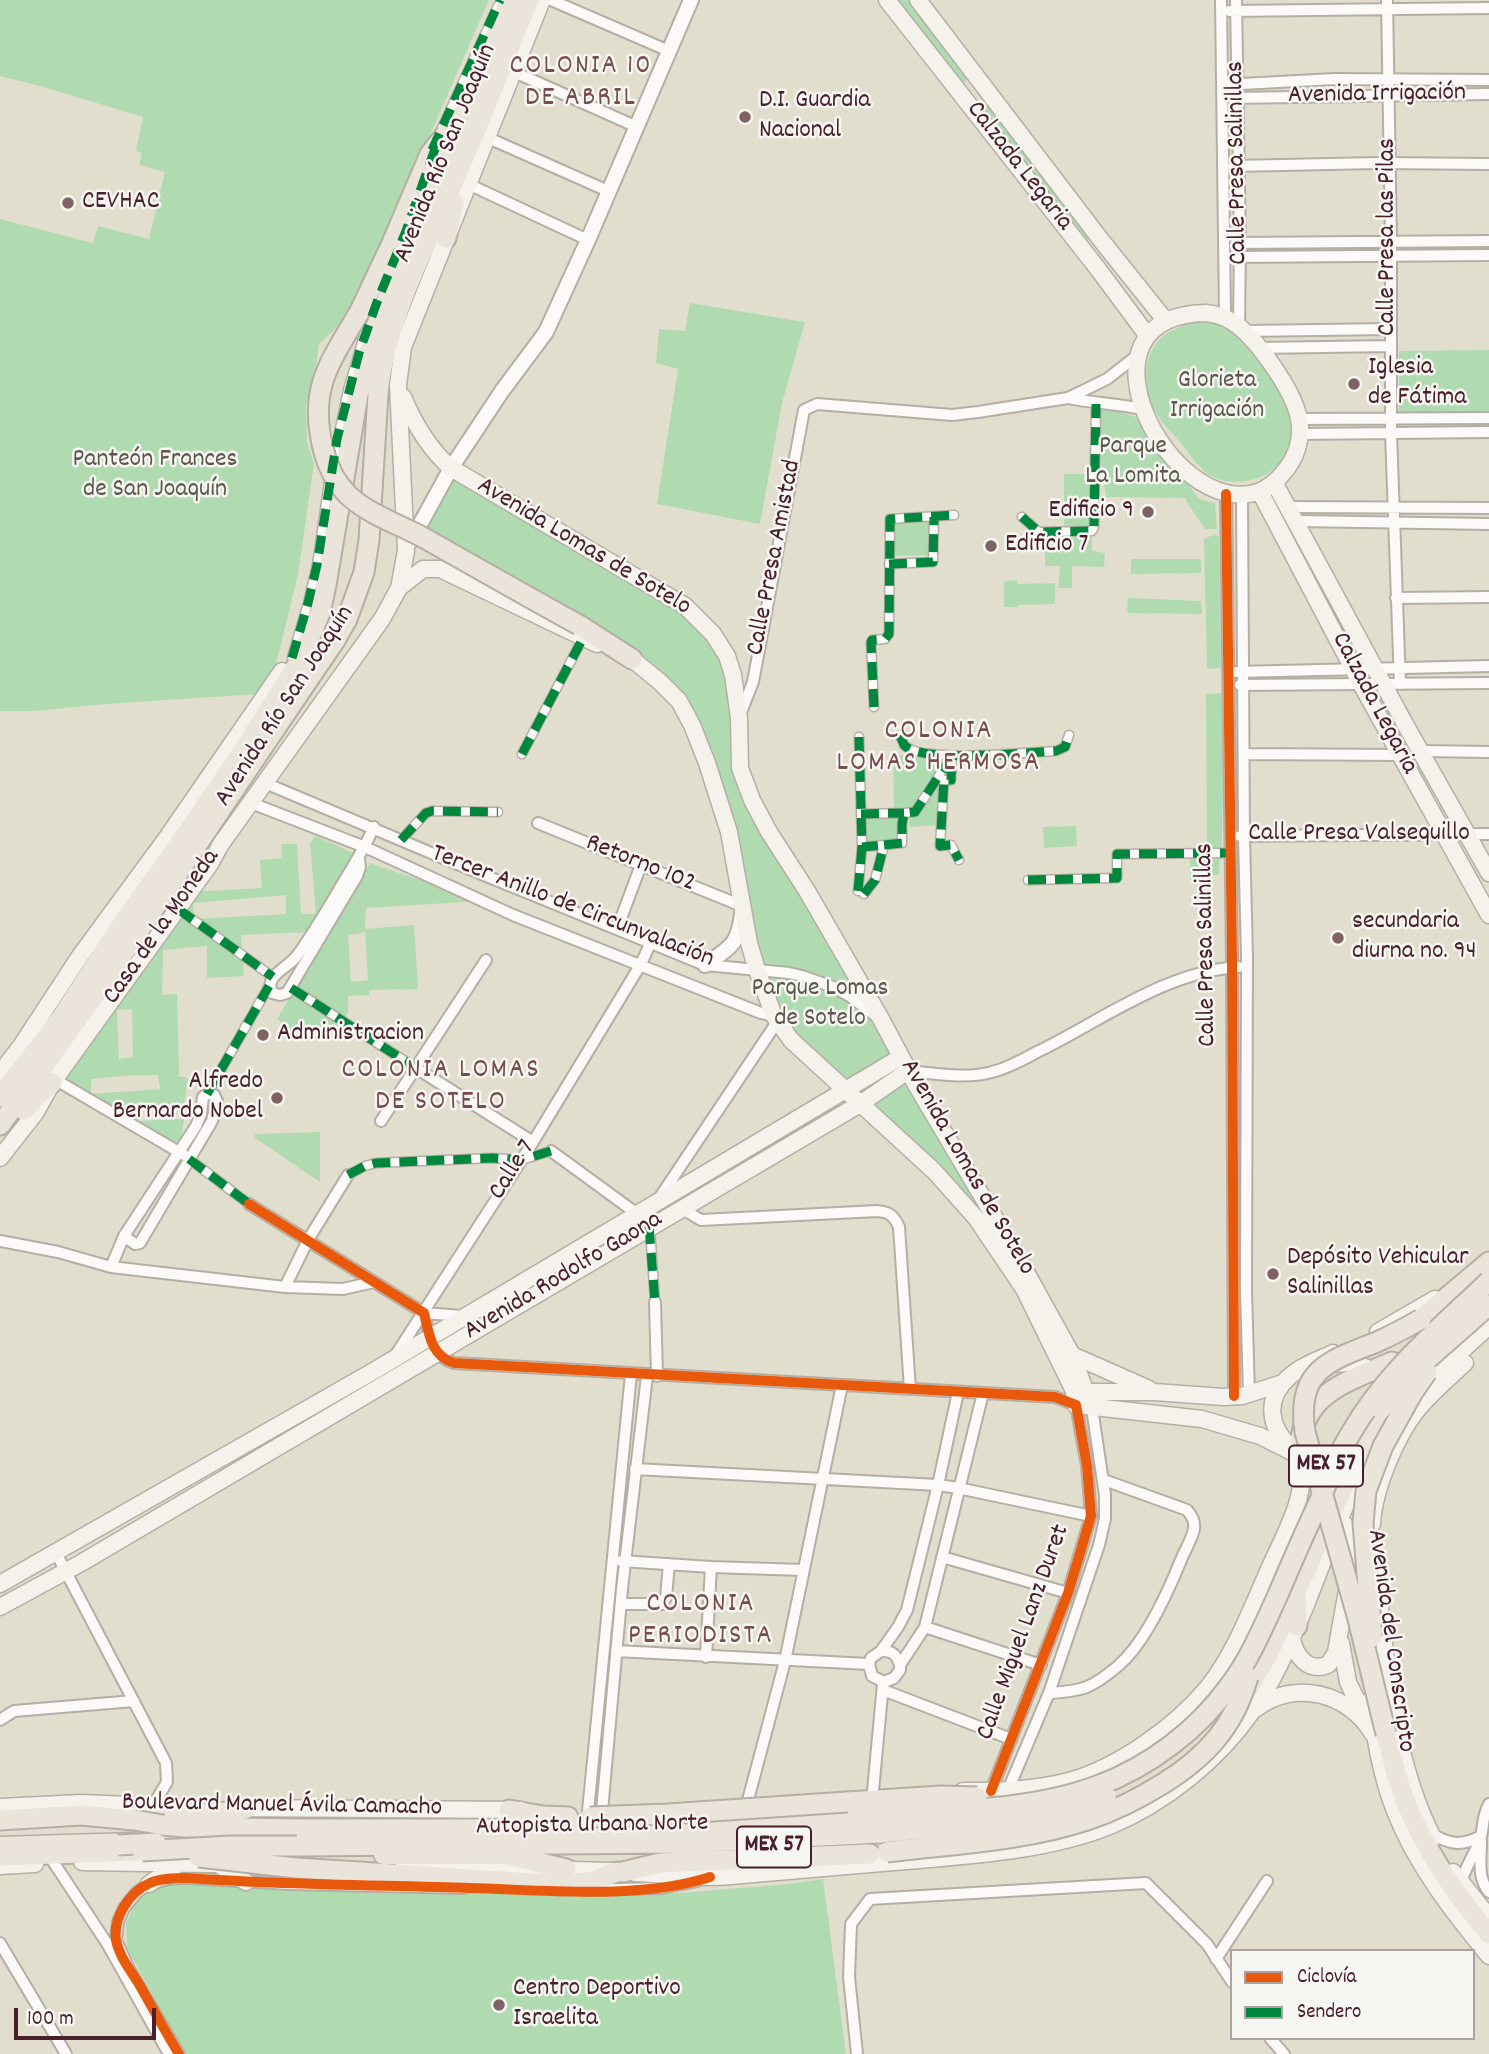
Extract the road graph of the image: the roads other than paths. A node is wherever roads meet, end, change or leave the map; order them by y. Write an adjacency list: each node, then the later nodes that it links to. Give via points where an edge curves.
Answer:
1 (501, 0): 13 (main road, Avenida Río San Joaquín); 29 (street)
2 (510, 0): 13 (highway, Avenida Río San Joaquín)
3 (529, 0): 30 (highway, Avenida Río San Joaquín)
4 (542, 0): 15 (main road, Avenida Río San Joaquín)
5 (551, 0): 14 (street)
6 (691, 0): 14 (street)
7 (887, 0): 25 (main road, Calzada Legaria)
8 (918, 0): 20 (main road, Calzada Legaria)
9 (1387, 4): 10 (street); 12 (street); 16 (street, Calle Presa las Pilas)
10 (1237, 5): 11 (street); 18 (street, Calle Presa Salinillas)
11 (1221, 6): 19 (street, Calle Presa Salinillas)
12 (1489, 8)
13 (499, 27): 26 (highway, Avenida Río San Joaquín)
14 (669, 51): 27 (street)
15 (512, 71): 27 (street); 28 (main road, Avenida Río San Joaquín)
16 (1388, 80): 17 (street, Avenida Irrigación); 18 (street, Avenida Irrigación); 22 (street, Calle Presa las Pilas)
17 (1489, 80)
18 (1238, 84): 19 (street, Avenida Irrigación); 24 (street, Calle Presa Salinillas)
19 (1223, 85): 23 (street, Calle Presa Salinillas)
20 (984, 86): 25 (main road); 39 (main road, Calzada Legaria)
21 (1489, 94): 22 (street, Avenida Irrigación)
22 (1388, 95): 24 (street, Avenida Irrigación); 31 (street, Calle Presa las Pilas)
23 (1222, 98): 24 (street, Avenida Irrigación); 34 (street, Calle Presa Salinillas)
24 (1238, 98): 33 (street, Calle Presa Salinillas)
25 (965, 99): 44 (main road, Calzada Legaria)
26 (464, 111): 29 (highway); 83 (highway, Avenida Río San Joaquín, via 365,363)
27 (637, 127): 36 (street)
28 (486, 137): 35 (main road, Avenida Río San Joaquín); 36 (street)
29 (434, 149): 84 (highway, bridge, via 360,311 329,365 317,408 321,442 333,474 364,507); 85 (street, via 359,353 337,439 317,565)
30 (464, 160): 37 (highway); 158 (highway, Avenida Río San Joaquín, via 383,359 369,540 364,572 347,619 137,934)
31 (1390, 163): 32 (street); 33 (street); 40 (street, Calle Presa las Pilas)
32 (1489, 164)
33 (1239, 166): 34 (street); 43 (street, Calle Presa Salinillas)
34 (1223, 167): 42 (street, Calle Presa Salinillas)
35 (468, 184): 37 (main road, Avenida Río San Joaquín); 38 (street)
36 (608, 191): 38 (street)
37 (446, 238): 57 (main road, Avenida Río San Joaquín, via 403,347)
38 (588, 240): 66 (street, via 546,332)
39 (1101, 240): 44 (main road); 50 (main road, Calzada Legaria)
40 (1391, 241): 41 (street); 43 (street); 45 (street, Calle Presa las Pilas)
41 (1489, 241)
42 (1225, 242): 43 (street); 47 (street, Calle Presa Salinillas)
43 (1240, 243): 48 (street, Calle Presa Salinillas)
44 (1087, 255): 53 (main road, Calzada Legaria)
45 (1391, 256): 46 (street); 48 (street); 52 (street, Calle Presa las Pilas)
46 (1489, 256)
47 (1225, 257): 48 (street); 49 (street, Calle Presa Salinillas)
48 (1240, 257): 51 (street, Calle Presa Salinillas)
49 (1225, 317): 50 (main road, via 1194,313); 51 (main road)
50 (1165, 320): 53 (main road)
51 (1242, 329): 52 (street); 55 (main road)
52 (1390, 329): 54 (street, Calle Presa las Pilas)
53 (1147, 335): 56 (main road)
54 (1390, 346): 55 (street); 62 (street, Calle Presa las Pilas)
55 (1258, 348): 63 (main road, via 1288,389)
56 (1138, 355): 58 (street, via 1107,379); 60 (main road, via 1137,384)
57 (398, 385): 66 (main road, Avenida Lomas de Sotelo, via 429,445); 78 (main road, Casa de la Moneda)
58 (1068, 398): 59 (street); 100 (street, Calle Presa Amistad, via 952,415 808,406 802,415 752,682)
59 (1096, 404): 60 (street); 75 (street, via 1092,531 1039,532)
60 (1143, 409): 69 (main road, via 1185,470 1206,486)
61 (1489, 418): 62 (street)
62 (1391, 419): 63 (street); 65 (street, Calle Presa las Pilas)
63 (1300, 427): 65 (street); 67 (main road, via 1293,457)
64 (1489, 432): 65 (street)
65 (1391, 433): 70 (street, Calle Presa las Pilas)
66 (451, 468): 78 (street); 100 (main road, Avenida Lomas de Sotelo, via 685,606 727,656)
67 (1274, 482): 68 (main road); 72 (main road, Calzada Legaria)
68 (1260, 492): 69 (main road); 89 (main road, Calzada Legaria)
69 (1234, 495): 91 (street, Calle Presa Salinillas); 92 (street, Calle Presa Salinillas)
70 (1393, 507): 71 (street); 72 (street); 76 (street, Calle Presa las Pilas)
71 (1489, 508)
72 (1292, 514): 76 (street); 90 (main road, Calzada Legaria)
73 (954, 515): 74 (street)
74 (934, 517): 79 (street, via 933,562); 79 (street, via 890,519)
75 (1022, 517)
76 (1393, 522): 77 (street); 82 (street, Calle Presa las Pilas)
77 (1489, 524)
78 (406, 551): 80 (main road, Casa de la Moneda)
79 (889, 564): 99 (street, via 889,634 870,642)
80 (399, 589): 84 (main road, via 424,569 440,569); 110 (main road, Casa de la Moneda)
81 (1489, 597): 82 (street)
82 (1396, 598): 88 (street, Calle Presa las Pilas)
83 (320, 613): 85 (main road, Casa de la Moneda); 145 (highway, Avenida Río San Joaquín, via 293,673)
84 (581, 631): 86 (highway); 106 (street)
85 (292, 657): 148 (main road, Casa de la Moneda)
86 (632, 659): 132 (main road, Avenida Lomas de Sotelo, via 679,701 692,725 729,832)
87 (1489, 666): 88 (street)
88 (1399, 667): 90 (street); 96 (street, Calle Presa las Pilas)
89 (1353, 668): 90 (street); 91 (street); 94 (main road, Calzada Legaria)
90 (1374, 668): 95 (main road, Calzada Legaria)
91 (1244, 671): 92 (street); 98 (street, Calle Presa Salinillas)
92 (1229, 672): 97 (street, Calle Presa Salinillas)
93 (1489, 683): 96 (street)
94 (1362, 684): 95 (street); 98 (street); 108 (main road, Calzada Legaria)
95 (1384, 684): 96 (street); 104 (main road, Calzada Legaria)
96 (1400, 684)
97 (1229, 685): 98 (street); 120 (street, Calle Presa Salinillas)
98 (1244, 685): 107 (street, Calle Presa Salinillas)
99 (874, 707)
100 (739, 719): 147 (main road, Avenida Lomas de Sotelo, via 740,768 752,800)
101 (900, 735): 109 (street, via 904,745 914,751)
102 (1069, 735): 109 (street, via 1065,747 1056,751)
103 (859, 737): 114 (street)
104 (1427, 751): 105 (street); 118 (main road, Calzada Legaria)
105 (1489, 752)
106 (522, 754)
107 (1245, 754): 108 (street); 121 (street, Calle Presa Salinillas)
108 (1400, 755): 117 (main road, Calzada Legaria)
109 (952, 756): 113 (street, via 915,813); 128 (street, via 951,780 944,780 940,846 951,845)
110 (265, 783): 111 (main road, Casa de la Moneda); 116 (street, Tercer Anillo de Circunvalación)
111 (251, 803): 125 (street, Tercer Anillo de Circunvalación); 133 (main road, Casa de la Moneda)
112 (498, 812): 122 (street, via 432,811)
113 (904, 813): 114 (street); 123 (street, via 902,843)
114 (861, 814): 124 (street)
115 (538, 823): 129 (street, Retorno 102)
116 (374, 827): 122 (street, Tercer Anillo de Circunvalación); 125 (street)
117 (1444, 834): 118 (street, Calle Presa Valsequillo); 121 (street, Calle Presa Valsequillo); 134 (main road, Calzada Legaria)
118 (1467, 834): 119 (street, Calle Presa Valsequillo); 130 (main road, Calzada Legaria)
119 (1489, 834)
120 (1229, 836): 121 (street, Calle Presa Valsequillo); 126 (street, Calle Presa Salinillas)
121 (1244, 836): 141 (street, Calle Presa Salinillas)
122 (401, 840): 135 (street, Tercer Anillo de Circunvalación)
123 (884, 845): 124 (street); 124 (street, via 875,880 861,892)
124 (862, 846)
125 (365, 847): 127 (street); 138 (street, Tercer Anillo de Circunvalación, via 513,915)
126 (1230, 853): 131 (street, via 1120,853 1116,878); 140 (street, Calle Presa Salinillas)
127 (359, 859): 143 (street, via 308,941); 144 (street, via 358,876)
128 (959, 860)
129 (641, 865): 132 (street, Retorno 102); 135 (street)
130 (1489, 873)
131 (1028, 880)
132 (742, 908): 139 (street, via 738,937); 142 (main road, Avenida Lomas de Sotelo)
133 (178, 909): 143 (street); 152 (main road, Casa de la Moneda)
134 (1489, 915)
135 (617, 929): 136 (street, Tercer Anillo de Circunvalación)
136 (650, 944): 138 (street, Calle 7); 139 (street, Tercer Anillo de Circunvalación)
137 (486, 960): 150 (street)
138 (641, 964): 146 (street, Tercer Anillo de Circunvalación); 160 (street, Calle 7)
139 (705, 965): 142 (street, Tercer Anillo de Circunvalación)
140 (1232, 967): 141 (street); 149 (street, via 1193,975 1148,993 1003,1069 966,1076); 202 (street, Calle Presa Salinillas)
141 (1246, 967): 202 (street, Calle Presa Salinillas)
142 (757, 971): 146 (main road, Avenida Lomas de Sotelo); 147 (street, Tercer Anillo de Circunvalación, via 789,973 833,987)
143 (271, 981): 144 (street, via 272,993 288,993); 154 (street)
144 (291, 988): 150 (street)
145 (62, 1017): 148 (highway, via 38,1039); 155 (highway, Avenida Río San Joaquín)
146 (776, 1019): 153 (main road, Avenida Lomas de Sotelo, via 791,1040); 167 (street)
147 (881, 1019): 149 (main road, Avenida Lomas de Sotelo)
148 (21, 1046): 151 (main road, Casa de la Moneda)
149 (904, 1064): 153 (main road, Avenida Rodolfo Gaona); 156 (main road, Avenida Rodolfo Gaona); 189 (main road, Avenida Lomas de Sotelo)
150 (416, 1068): 157 (street); 160 (street)
151 (0, 1073)
152 (54, 1082): 159 (highway); 161 (street); 163 (main road, Casa de la Moneda)
153 (845, 1089): 156 (main road, Avenida Lomas de Sotelo); 167 (main road, Avenida Rodolfo Gaona)
154 (207, 1094): 161 (street, via 202,1097 196,1126); 164 (street, via 214,1095 216,1109)
155 (0, 1097)
156 (860, 1104): 169 (main road, Avenida Rodolfo Gaona); 203 (main road, Avenida Lomas de Sotelo, via 934,1171 976,1218 1024,1289)
157 (381, 1121)
158 (0, 1125)
159 (0, 1132)
160 (533, 1142): 165 (street, Calle 7)
161 (179, 1152): 164 (street); 172 (street)
162 (551, 1152): 165 (street); 170 (street)
163 (0, 1158)
164 (190, 1159): 168 (street); 172 (street, via 140,1243)
165 (521, 1160): 166 (street, via 376,1163); 184 (street, Calle 7)
166 (348, 1175): 173 (street)
167 (659, 1200): 170 (main road, Avenida Rodolfo Gaona)
168 (249, 1204): 173 (street)
169 (681, 1208): 171 (main road, Avenida Rodolfo Gaona); 198 (street, via 701,1220 877,1211 894,1216 899,1227)
170 (636, 1213): 171 (street); 185 (main road, Avenida Rodolfo Gaona)
171 (649, 1226): 182 (street); 188 (main road, Avenida Rodolfo Gaona)
172 (124, 1236): 177 (street)
173 (308, 1240): 180 (street); 181 (street)
174 (0, 1241): 177 (street)
175 (1489, 1254): 192 (main road, via 1431,1302)
176 (1489, 1262): 282 (highway, bridge, via 1421,1319 1324,1366 1313,1379 1303,1405 1305,1432 1404,1797 1433,1858)
177 (111, 1267): 181 (street)
178 (1489, 1272): 191 (highway, Boulevard Manuel Ávila Camacho / MEX 57)
179 (1489, 1281): 250 (highway, Autopista Urbana Norte, bridge, via 1403,1363 1362,1414 1340,1452 1254,1646 1231,1685 1202,1718 1164,1750 1119,1777 1037,1803)
180 (374, 1282): 181 (street, via 343,1289); 184 (street)
181 (285, 1287)
182 (655, 1302): 195 (street)
183 (1487, 1311): 224 (highway, Boulevard Manuel Ávila Camacho / MEX 57, via 1399,1387 1376,1420); 230 (main road, via 1387,1422 1367,1458); 238 (highway, Autopista Urbana Norte, bridge, via 1455,1333 1406,1379 1368,1427); 247 (highway, bridge, via 1413,1392 1383,1446 1366,1491 1363,1523 1373,1643)
184 (424, 1313): 185 (street); 186 (street); 190 (street, Calle 7)
185 (463, 1316): 186 (main road, Avenida Rodolfo Gaona)
186 (429, 1336): 188 (street); 190 (main road, Avenida Rodolfo Gaona)
187 (1489, 1340): 246 (main road, Avenida del Conscripto, via 1401,1429 1373,1511 1371,1532 1388,1674)
188 (436, 1353): 194 (street, via 454,1363); 206 (main road, Avenida Rodolfo Gaona)
189 (1072, 1355): 200 (main road); 203 (main road, Avenida Lomas de Sotelo)
190 (394, 1358): 204 (main road, Avenida Rodolfo Gaona)
191 (1392, 1362): 205 (highway, via 1338,1386 1315,1404 1300,1440); 257 (highway, Boulevard Manuel Ávila Camacho / MEX 57, via 1340,1434 1239,1660 1203,1707 1169,1738 1098,1779 1039,1794)
192 (1310, 1365): 193 (main road); 196 (main road)
193 (1365, 1367)
194 (631, 1374): 195 (street); 217 (street)
195 (652, 1376): 197 (street); 207 (street)
196 (1283, 1382): 202 (main road); 205 (main road, via 1272,1407 1274,1424 1283,1441)
197 (842, 1384): 198 (street); 208 (street)
198 (910, 1389): 199 (street)
199 (958, 1392): 201 (street); 210 (street)
200 (1154, 1392): 202 (main road); 203 (main road)
201 (982, 1393): 203 (street); 211 (street)
202 (1242, 1395)
203 (1082, 1399): 205 (main road, via 1202,1419 1260,1436); 209 (street, Calle Miguel Lanz Duret); 212 (street, Calle Miguel Lanz Duret)
204 (232, 1451): 206 (main road); 214 (main road, Avenida Rodolfo Gaona)
205 (1306, 1460): 250 (main road, via 1284,1534 1238,1637 1210,1684 1180,1717 1142,1746 1088,1775)
206 (242, 1468): 222 (main road, Avenida Rodolfo Gaona)
207 (635, 1469): 208 (street); 218 (street)
208 (822, 1479): 210 (street); 221 (street)
209 (1104, 1480): 240 (street, Calle Miguel Lanz Duret, via 1105,1520 1099,1545); 240 (street, via 1186,1510 1194,1531 1165,1598 1130,1654 1087,1688)
210 (938, 1485): 211 (street); 232 (street, via 907,1610)
211 (958, 1488): 212 (street); 216 (street)
212 (1091, 1516): 225 (street, Calle Miguel Lanz Duret)
213 (1345, 1525): 215 (main road, Avenida del Conscripto)
214 (55, 1551): 222 (street); 223 (main road, Avenida Rodolfo Gaona)
215 (1353, 1556): 229 (main road); 244 (main road, Avenida del Conscripto)
216 (942, 1558): 225 (street); 228 (street)
217 (612, 1560): 218 (street); 258 (street)
218 (625, 1561): 219 (street); 226 (street)
219 (669, 1564): 220 (street); 226 (street, via 662,1605)
220 (711, 1567): 221 (street); 233 (street)
221 (803, 1570): 234 (street)
222 (66, 1571): 227 (main road, Avenida Rodolfo Gaona); 241 (street)
223 (0, 1584)
224 (1296, 1592): 230 (highway); 268 (highway, Boulevard Manuel Ávila Camacho / MEX 57, via 1269,1654 1246,1693 1215,1730 1156,1780 1082,1813 977,1834)
225 (1068, 1593): 237 (street, Calle Miguel Lanz Duret)
226 (621, 1604): 231 (street)
227 (0, 1607)
228 (925, 1627): 236 (street); 237 (street)
229 (1340, 1630): 230 (main road, via 1335,1656 1322,1667 1300,1658 1294,1649); 244 (main road, via 1348,1682)
230 (1294, 1632): 242 (main road)
231 (616, 1651): 233 (street); 258 (street)
232 (881, 1651): 235 (street); 236 (street, via 894,1653)
233 (706, 1657): 234 (street)
234 (785, 1661): 235 (street); 251 (street)
235 (869, 1664): 239 (street, via 872,1676)
236 (900, 1665): 239 (street, via 894,1678)
237 (1041, 1665): 245 (street, Calle Miguel Lanz Duret)
238 (1248, 1677): 264 (highway, Autopista Urbana Norte, bridge, via 1208,1729 1156,1771 1124,1789 1039,1817 858,1834 685,1843 481,1846); 273 (highway, bridge, via 1232,1718 1209,1748 1175,1776 1127,1804 1089,1819 1054,1829 879,1853 753,1863 660,1863)
239 (883, 1686): 245 (street); 248 (street)
240 (1049, 1693): 250 (street, Calle Miguel Lanz Duret)
241 (134, 1701): 243 (street, via 14,1711); 254 (street, via 166,1763 167,1782)
242 (1252, 1712): 244 (main road, via 1283,1695 1308,1692 1342,1703); 276 (main road, via 1231,1740 1186,1782 1114,1824 1065,1840 923,1859)
243 (0, 1720)
244 (1373, 1734): 284 (main road, Avenida del Conscripto, via 1389,1795 1406,1835 1457,1917)
245 (1011, 1739): 249 (street, Calle Miguel Lanz Duret)
246 (1404, 1758): 247 (main road); 262 (main road, Avenida del Conscripto)
247 (1400, 1778): 274 (highway, via 1434,1854)
248 (873, 1791): 249 (main road); 251 (main road)
249 (992, 1791): 250 (main road)
250 (1012, 1797): 258 (highway, bridge, via 942,1796 668,1814); 264 (highway, Autopista Urbana Norte, bridge, via 834,1819)
251 (739, 1801): 257 (highway); 258 (main road)
252 (1489, 1804): 263 (street)
253 (0, 1807): 254 (main road, Boulevard Manuel Ávila Camacho, via 81,1803)
254 (152, 1807): 255 (main road, Boulevard Manuel Ávila Camacho)
255 (245, 1809): 256 (main road, Boulevard Manuel Ávila Camacho); 260 (highway, via 150,1816)
256 (509, 1810): 258 (highway, via 555,1817)
257 (830, 1812): 260 (highway, Boulevard Manuel Ávila Camacho / MEX 57, via 655,1820)
258 (593, 1813)
259 (0, 1820): 264 (highway, Autopista Urbana Norte, bridge, via 104,1817)
260 (137, 1822): 261 (highway, Boulevard Manuel Ávila Camacho / MEX 57)
261 (0, 1827)
262 (1430, 1832): 263 (street, via 1459,1844); 274 (main road, Avenida del Conscripto)
263 (1481, 1836): 274 (street, via 1464,1870); 280 (street, via 1481,1876)
264 (228, 1837): 266 (highway, Autopista Urbana Norte, bridge); 267 (highway, bridge)
265 (0, 1846): 268 (highway, Boulevard Manuel Ávila Camacho / MEX 57, via 148,1842 278,1854)
266 (142, 1851): 269 (highway, Autopista Urbana Norte); 275 (highway, bridge, via 296,1868)
267 (0, 1854): 269 (highway, Autopista Urbana Norte)
268 (508, 1856): 275 (highway)
269 (56, 1858): 270 (main road); 272 (main road); 287 (street)
270 (180, 1863): 271 (main road); 279 (main road)
271 (218, 1864): 275 (main road, via 305,1863); 278 (main road)
272 (0, 1866)
273 (620, 1872): 275 (highway, via 592,1881); 276 (main road)
274 (1456, 1876): 281 (main road, Avenida del Conscripto)
275 (566, 1877)
276 (710, 1877): 278 (street, via 673,1886 609,1891)
277 (1267, 1881): 285 (street)
278 (246, 1882): 279 (street, via 178,1878)
279 (149, 1884): 287 (street, via 127,1902 118,1922 116,1940)
280 (1489, 1892)
281 (1489, 1917)
282 (1489, 1934)
283 (0, 1943): 289 (street)
284 (1489, 1956)
285 (1216, 1959): 286 (street); 292 (street, via 1207,1944 1146,1883 870,1899 851,1924 849,1977)
286 (1230, 1979)
287 (134, 1985): 290 (street); 291 (street)
288 (1272, 2040): 293 (street)
289 (66, 2054)
290 (169, 2054)
291 (179, 2054)
292 (857, 2054)
293 (1284, 2054)

